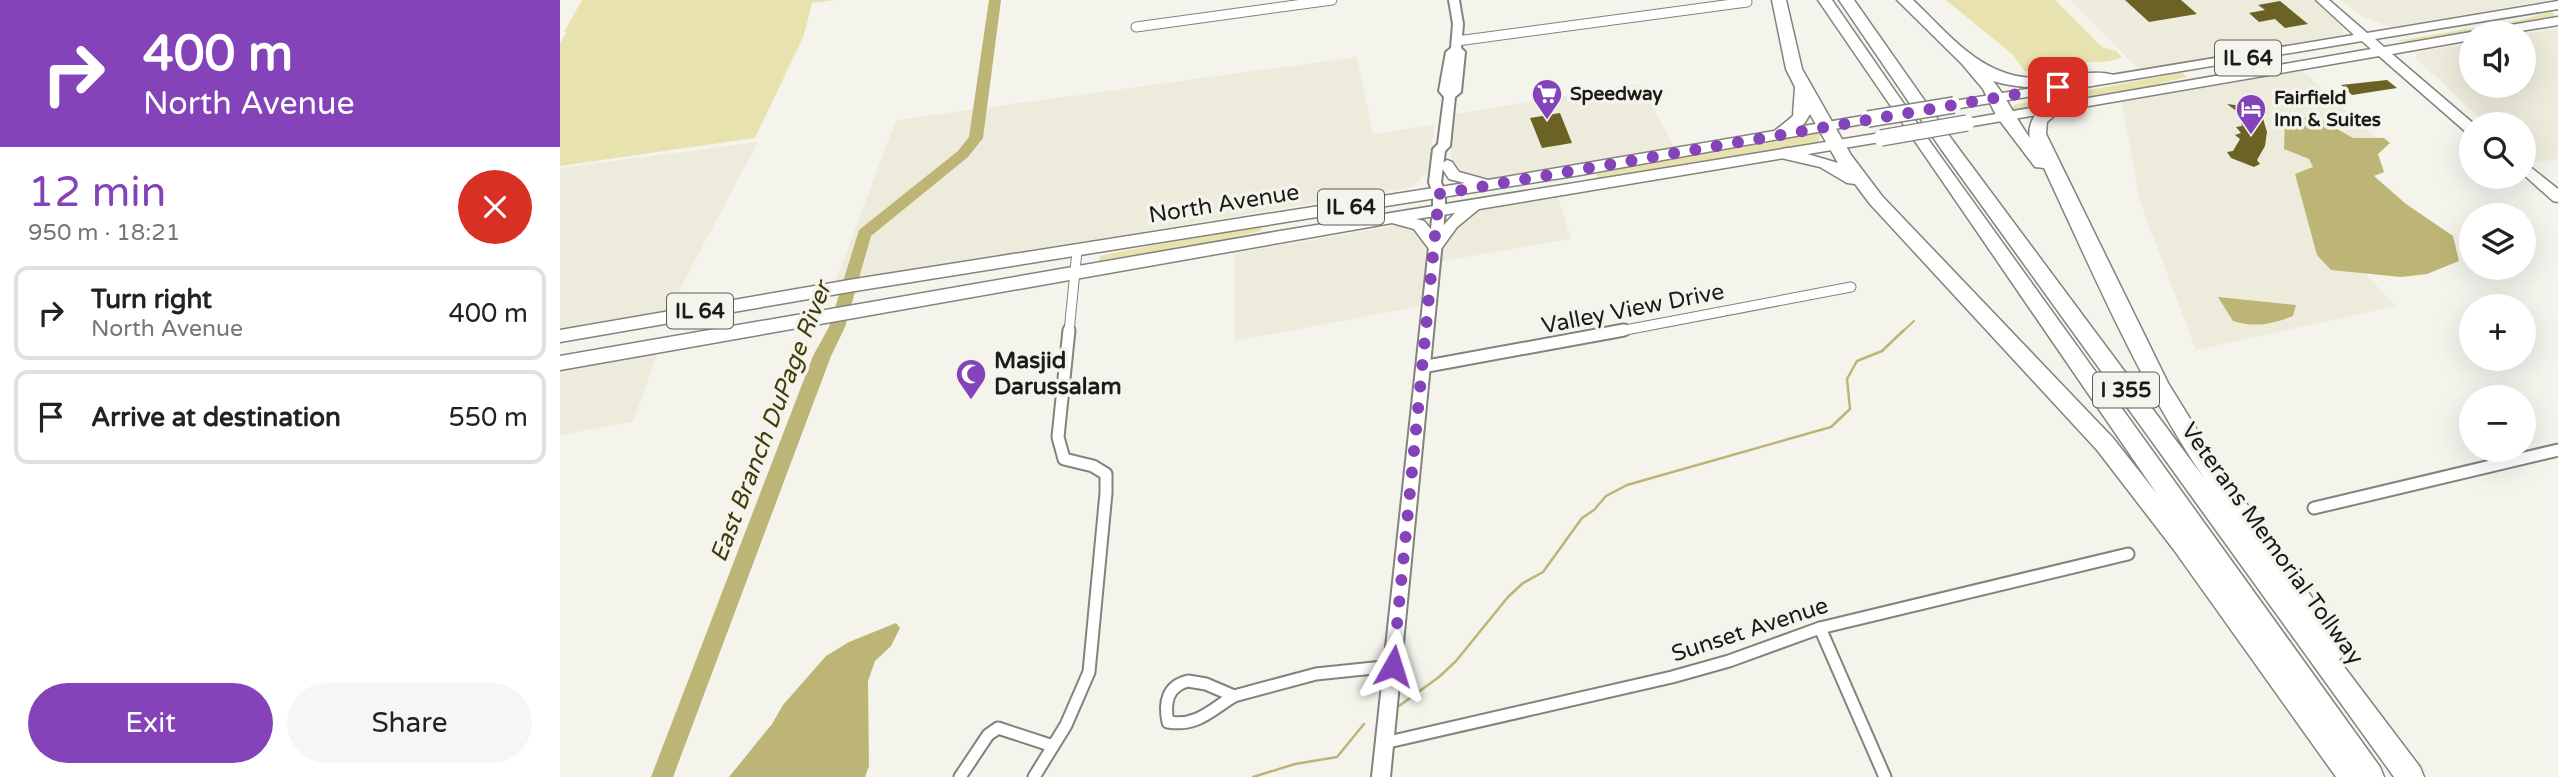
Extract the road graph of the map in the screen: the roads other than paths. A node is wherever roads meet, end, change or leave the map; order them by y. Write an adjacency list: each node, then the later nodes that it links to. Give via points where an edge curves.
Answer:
1 (1332, 0): 14 (street)
2 (1454, 0): 19 (street)
3 (1779, 0): 26 (highway)
4 (1825, 0): 66 (highway, I 355)
5 (1846, 0): 67 (highway, Veterans Memorial Tollway / I 355)
6 (1904, 0): 23 (highway)
7 (2322, 0): 10 (main road)
8 (1747, 2): 19 (street)
9 (2557, 6): 15 (main road, North Avenue / IL 64)
10 (2336, 7): 11 (main road); 16 (main road); 18 (main road, via 2347,36)
11 (2357, 19): 15 (main road); 16 (main road)
12 (2558, 21): 13 (main road)
13 (2536, 25)
14 (1136, 27)
15 (2402, 32): 16 (main road, North Avenue / IL 64)
16 (2372, 37): 18 (main road, North Avenue / IL 64); 21 (main road)
17 (2459, 38): 20 (main road, North Avenue / IL 64)
18 (2338, 43): 25 (main road, North Avenue / IL 64)
19 (1457, 45): 35 (street, via 1451,51 1444,91 1450,96)
20 (2412, 46): 21 (main road, North Avenue / IL 64); 24 (main road)
21 (2386, 50): 22 (main road, North Avenue / IL 64); 24 (main road)
22 (2351, 56): 24 (main road); 28 (main road, North Avenue / IL 64)
23 (1968, 61): 25 (highway, via 1992,76 2024,85); 27 (highway)
24 (2411, 70): 29 (main road); 31 (main road)
25 (2108, 78): 27 (main road, North Avenue / IL 64)
26 (1801, 83): 32 (highway); 33 (highway, via 1802,119)
27 (1997, 97): 30 (highway); 32 (main road, North Avenue / IL 64, bridge)
28 (2055, 108): 30 (main road, North Avenue / IL 64); 40 (highway, via 2039,120 2037,134)
29 (2465, 112)
30 (2005, 117): 34 (main road, North Avenue / IL 64, bridge); 40 (highway)
31 (2459, 117)
32 (1827, 125): 33 (main road, North Avenue / IL 64); 34 (highway)
33 (1781, 133): 39 (main road, North Avenue / IL 64)
34 (1838, 145): 36 (main road, North Avenue / IL 64); 42 (highway)
35 (1444, 146): 37 (street); 43 (street, via 1439,149 1435,182)
36 (1787, 154): 42 (highway, via 1836,166); 44 (main road, North Avenue / IL 64)
37 (1447, 165): 39 (main road, via 1454,176 1464,180); 43 (street)
38 (2536, 178): 41 (main road)
39 (1521, 180): 43 (main road, North Avenue / IL 64)
40 (2064, 196): 68 (highway, via 2129,328 2202,457)
41 (2558, 197)
42 (1876, 200): 65 (highway, via 2105,444)
43 (1439, 202): 44 (main road, North Avenue / IL 64); 45 (main road, North Avenue / IL 64); 46 (street); 47 (main road, North Avenue / IL 64)
44 (1485, 202): 46 (main road, via 1461,214)
45 (1381, 220): 46 (main road, via 1419,225); 48 (main road, North Avenue / IL 64)
46 (1435, 245): 52 (street)
47 (1077, 251): 48 (street); 50 (main road, North Avenue / IL 64)
48 (1076, 272): 51 (main road, North Avenue / IL 64); 60 (street, via 1058,437 1064,459 1106,474 1106,493 1089,671)
49 (1851, 287): 52 (street, Valley View Drive)
50 (560, 337)
51 (560, 363)
52 (1422, 367): 57 (street)
53 (2558, 450): 54 (street)
54 (2314, 509)
55 (2128, 554): 56 (street, Sunset Avenue)
56 (1820, 628): 59 (street, Sunset Avenue, via 1672,677); 64 (street)
57 (1393, 666): 58 (street, via 1317,672); 59 (street)
58 (1234, 696): 58 (street, via 1215,712 1181,726 1168,722 1163,708 1173,687 1195,681)
59 (1384, 743): 63 (street)
60 (1053, 746): 61 (street, via 998,728 988,735); 62 (street)
61 (960, 777)
62 (1034, 777)
63 (1381, 777)
64 (1885, 777)
65 (2352, 777)
66 (2370, 777)
67 (2410, 777)
68 (2424, 777)

